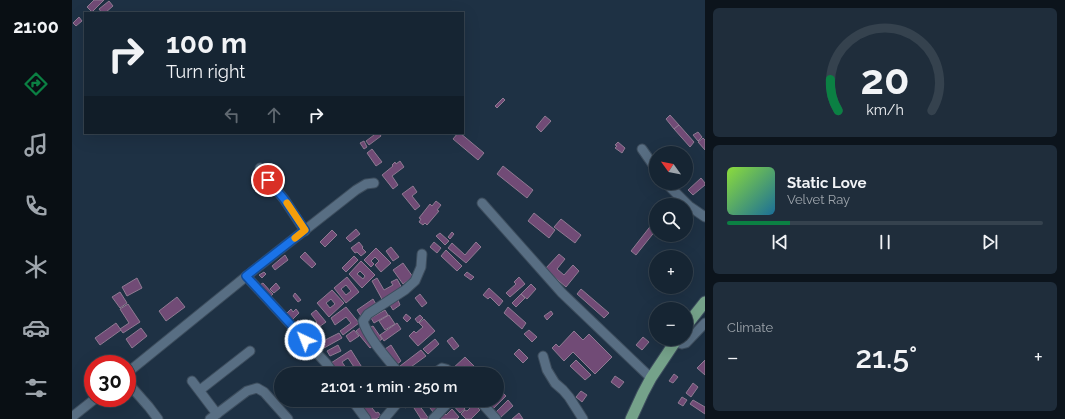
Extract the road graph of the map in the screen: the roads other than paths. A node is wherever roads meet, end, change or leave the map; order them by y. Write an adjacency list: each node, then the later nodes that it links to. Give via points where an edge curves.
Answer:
1 (642, 148): 2 (street)
2 (649, 158)
3 (260, 168): 8 (street)
4 (374, 183): 8 (street, via 356,190)
5 (673, 190): 7 (street, via 689,206)
6 (482, 203): 21 (street, via 562,293)
7 (705, 216)
8 (305, 230): 10 (street)
9 (422, 254): 20 (street, via 421,267 415,281 368,314 363,321 365,329)
10 (246, 276): 18 (street); 19 (street)
11 (705, 302): 12 (main road)
12 (693, 317)
13 (705, 323): 14 (street)
14 (693, 336)
15 (672, 346): 21 (main road)
16 (250, 351): 23 (street)
17 (543, 356): 38 (street, via 547,370 555,383 569,397)
18 (136, 366)
19 (329, 367)
20 (394, 367)
21 (651, 378): 39 (main road)
22 (192, 381): 23 (street)
23 (200, 390): 30 (street)
24 (136, 392): 32 (street)
25 (85, 407): 31 (street)
26 (357, 407): 34 (street)
27 (394, 407): 35 (street)
28 (444, 407): 36 (street)
29 (485, 407): 37 (street)
30 (213, 416): 33 (street, via 247,391 257,388 264,392)
31 (72, 417)
32 (158, 419)
33 (288, 419)
34 (366, 419)
35 (384, 419)
36 (432, 419)
37 (496, 419)
38 (583, 419)
39 (631, 419)

